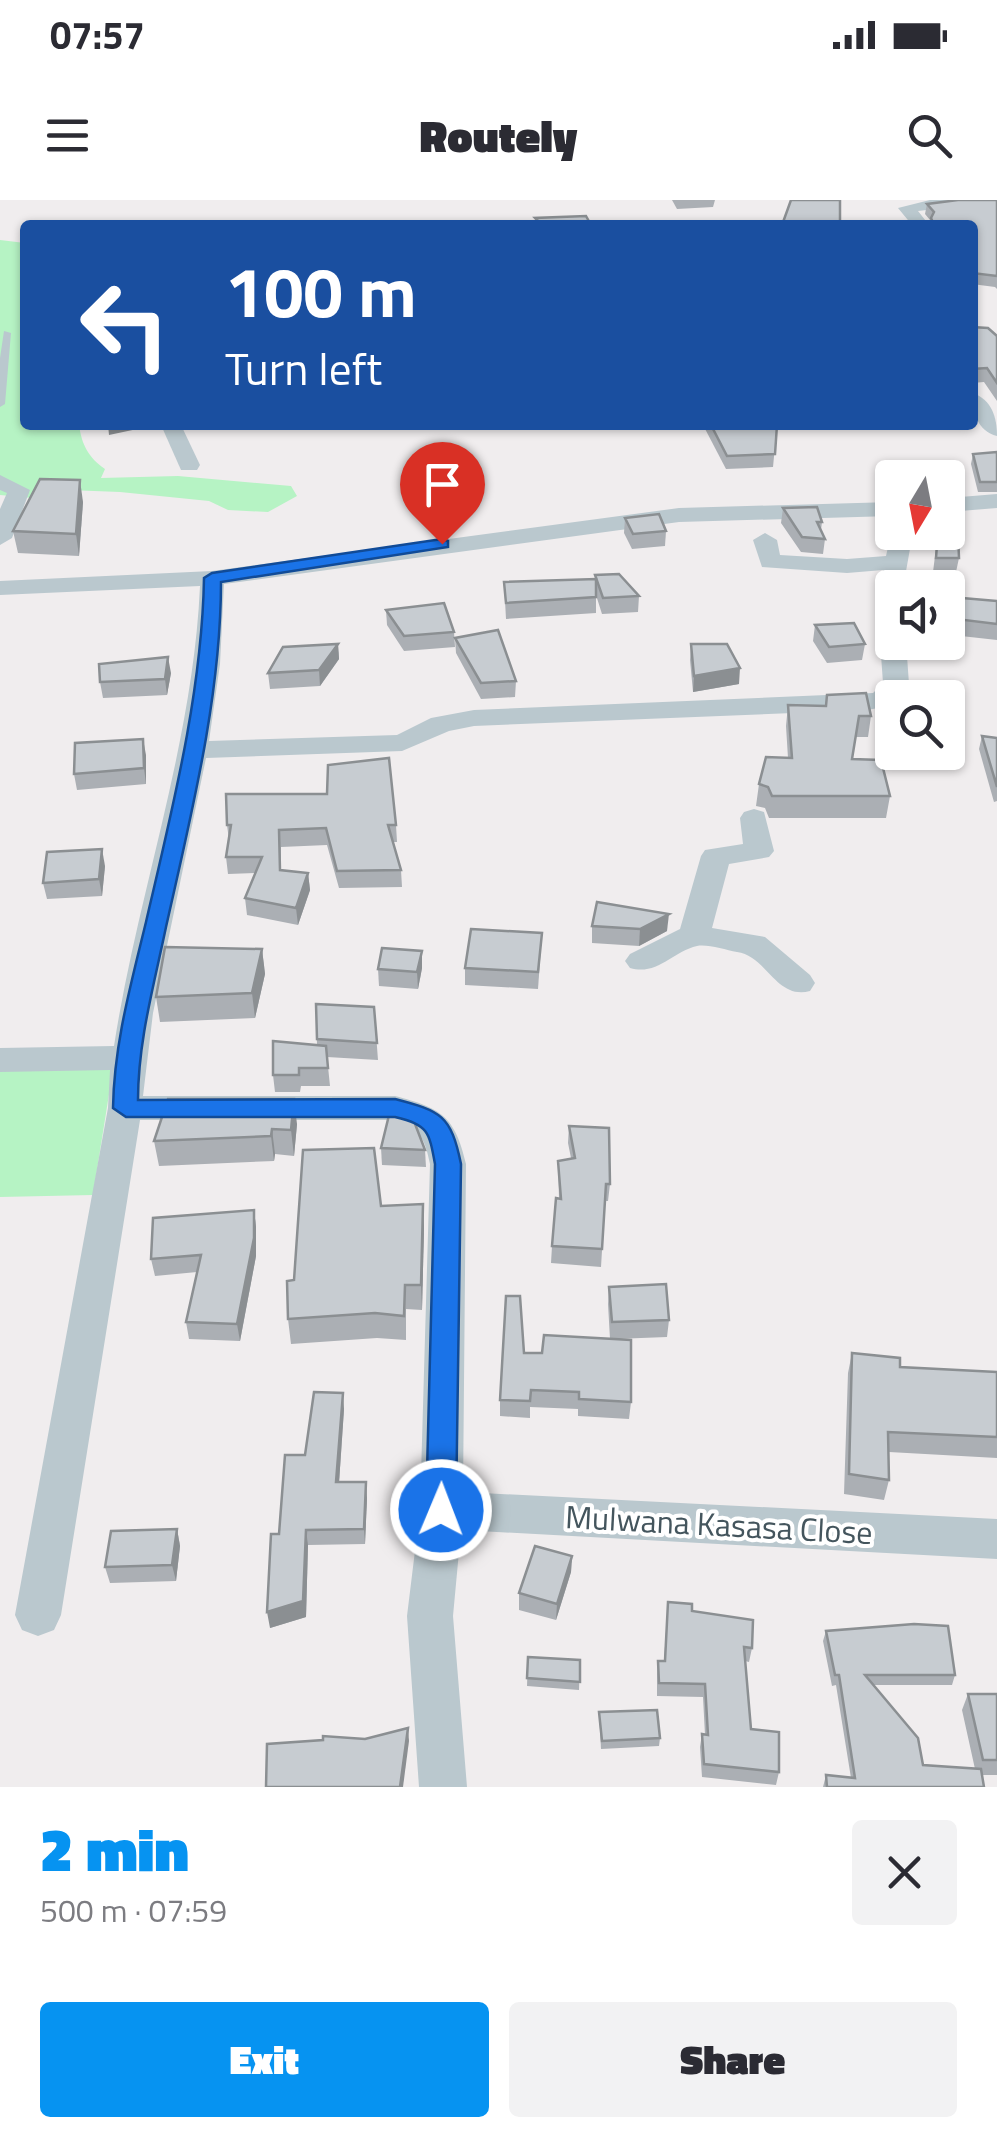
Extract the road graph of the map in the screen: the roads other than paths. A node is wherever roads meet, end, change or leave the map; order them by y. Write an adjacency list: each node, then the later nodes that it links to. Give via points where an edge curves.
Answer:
1 (969, 200): 2 (street, via 909,206)
2 (916, 220)
3 (7, 333): 4 (lane)
4 (0, 404)
5 (173, 430): 6 (street)
6 (189, 465)
7 (0, 482): 11 (street, via 19,490)
8 (997, 501): 9 (street)
9 (965, 504)
10 (875, 509): 16 (street, via 679,515)
11 (0, 538)
12 (765, 540): 14 (street, via 770,562)
13 (900, 550): 14 (street)
14 (898, 562): 15 (street)
15 (896, 570)
16 (212, 578): 17 (street); 19 (street, via 212,637)
17 (0, 588)
18 (894, 660): 19 (street, via 896,684 882,700 867,702 457,719 402,743)
19 (193, 750): 24 (street)
20 (754, 818): 21 (street, via 758,851 716,856)
21 (694, 935): 22 (street); 23 (street, via 754,944)
22 (641, 960)
23 (800, 983)
24 (126, 1058): 25 (street); 26 (street)
25 (0, 1060)
26 (126, 1108): 27 (street, via 395,1108 427,1116 442,1134 448,1164); 29 (street)
27 (441, 1510): 28 (street, Mulwana Kasasa Close); 30 (street, via 430,1616)
28 (997, 1539)
29 (38, 1616)
30 (443, 1787)

